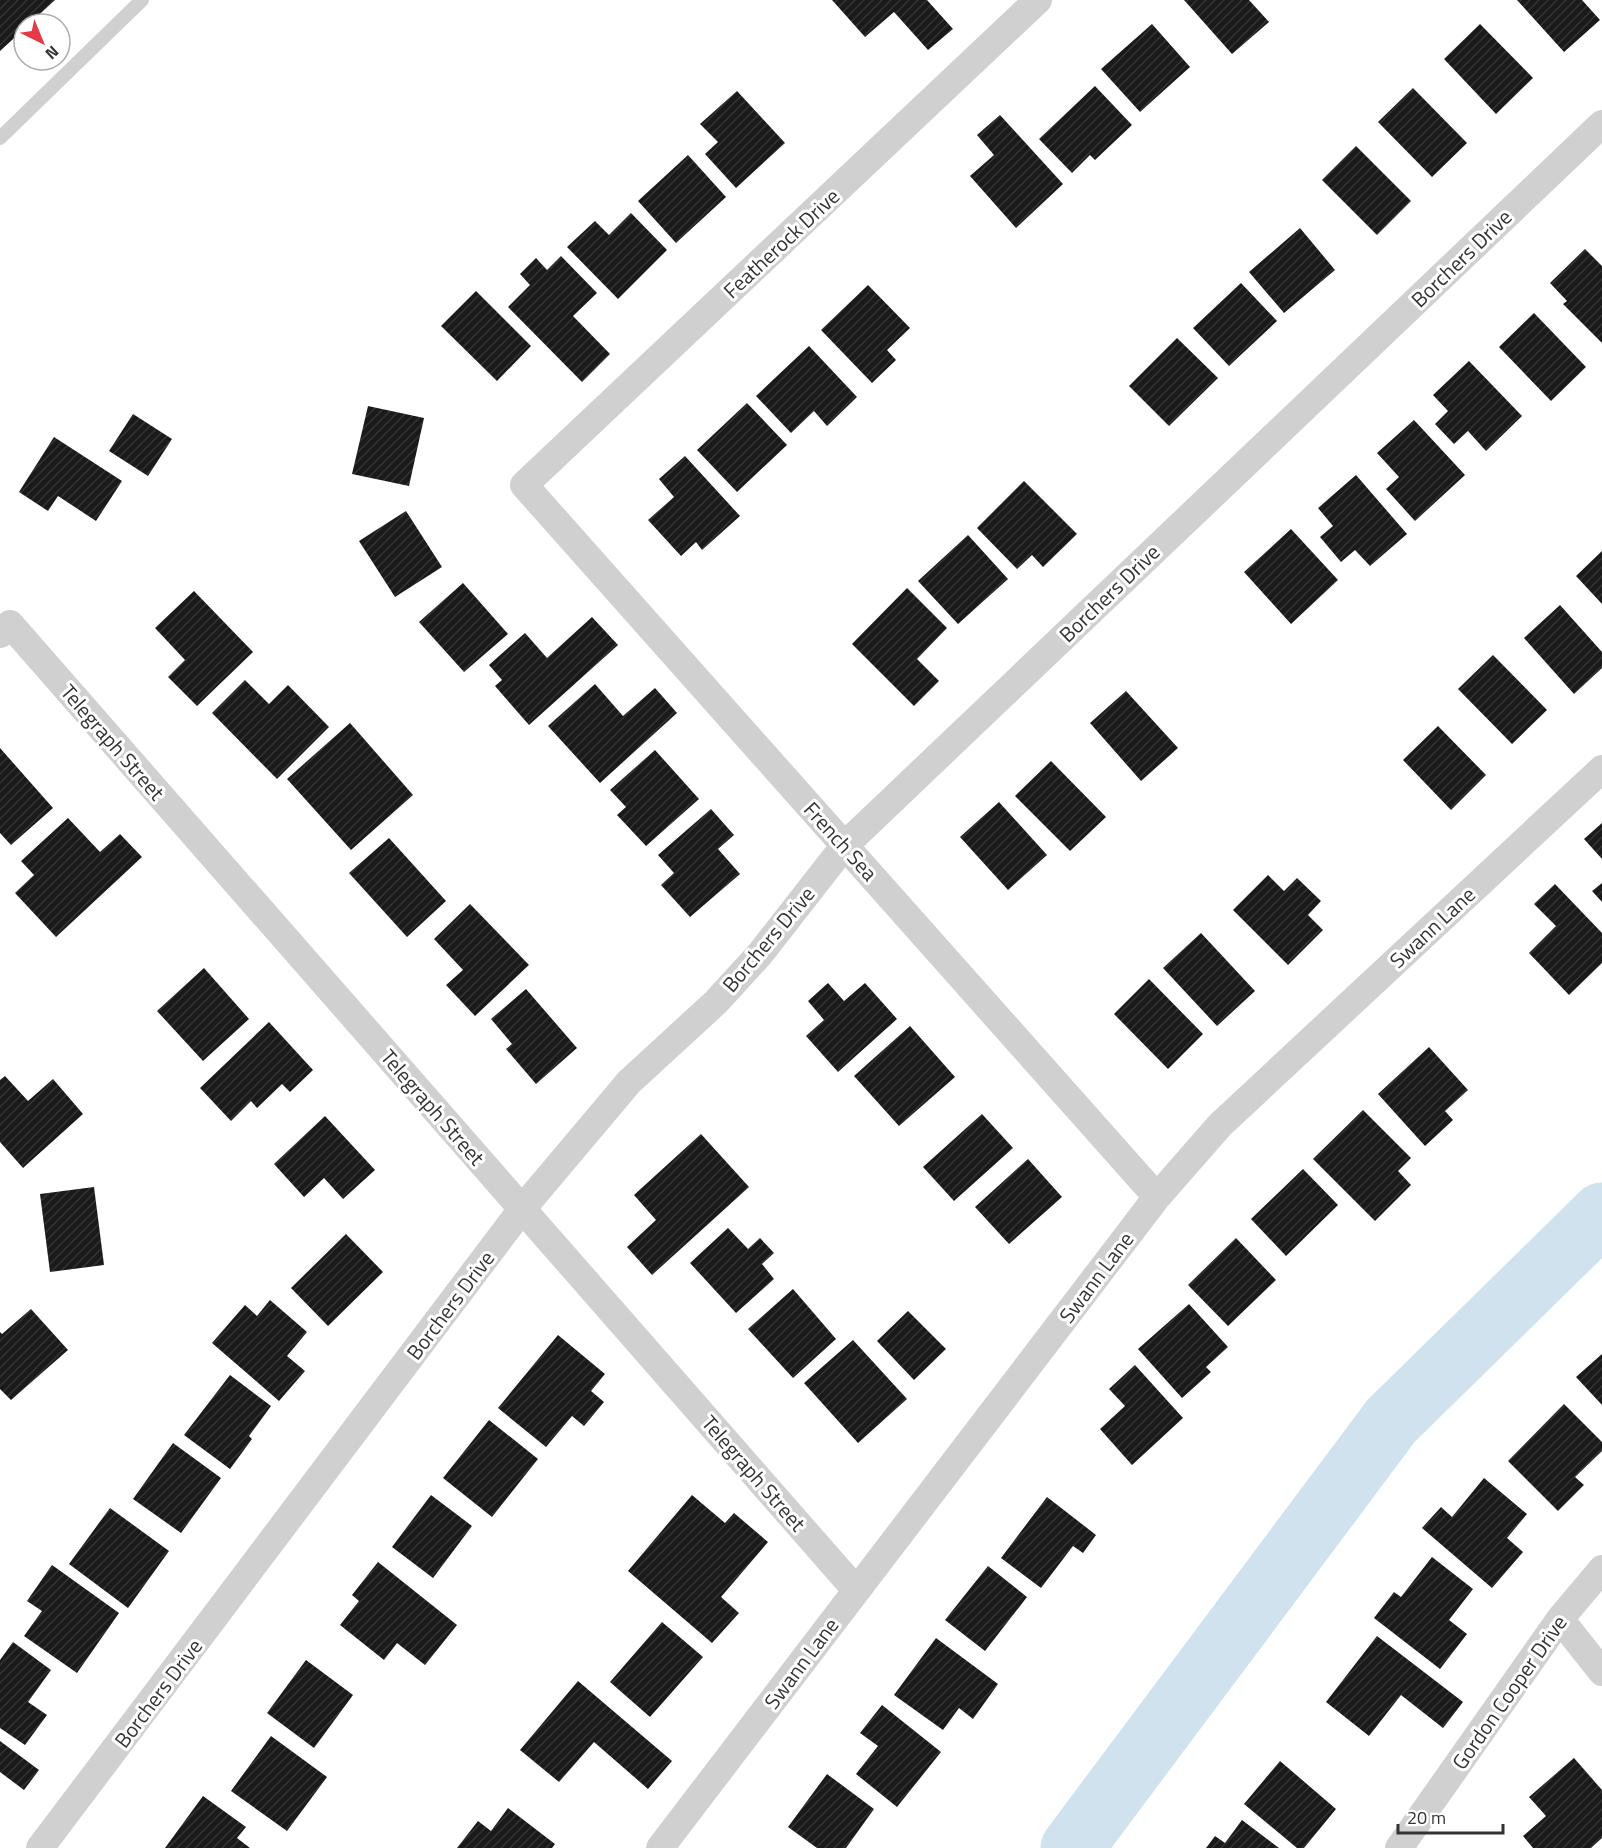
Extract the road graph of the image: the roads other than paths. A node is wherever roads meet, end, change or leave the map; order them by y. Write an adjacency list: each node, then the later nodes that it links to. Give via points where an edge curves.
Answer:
1 (142, 0): 4 (lane)
2 (1038, 0): 5 (street, Featherock Drive)
3 (1602, 124): 8 (street, Borchers Drive)
4 (0, 138)
5 (524, 485): 8 (street, French Sea)
6 (5, 629): 10 (street, Telegraph Street)
7 (1602, 769): 9 (street, Swann Lane, via 1220,1125)
8 (845, 845): 9 (street, French Sea); 10 (street, Borchers Drive, via 760,954 716,1002 628,1082)
9 (1157, 1197): 12 (street, Swann Lane)
10 (522, 1209): 12 (street, Telegraph Street); 15 (street, Borchers Drive)
11 (1602, 1569): 13 (street, Gordon Cooper Drive)
12 (856, 1590): 16 (street, Swann Lane)
13 (1560, 1619): 14 (street); 17 (street, Gordon Cooper Drive)
14 (1602, 1672)
15 (40, 1848)
16 (660, 1848)
17 (1399, 1848)

